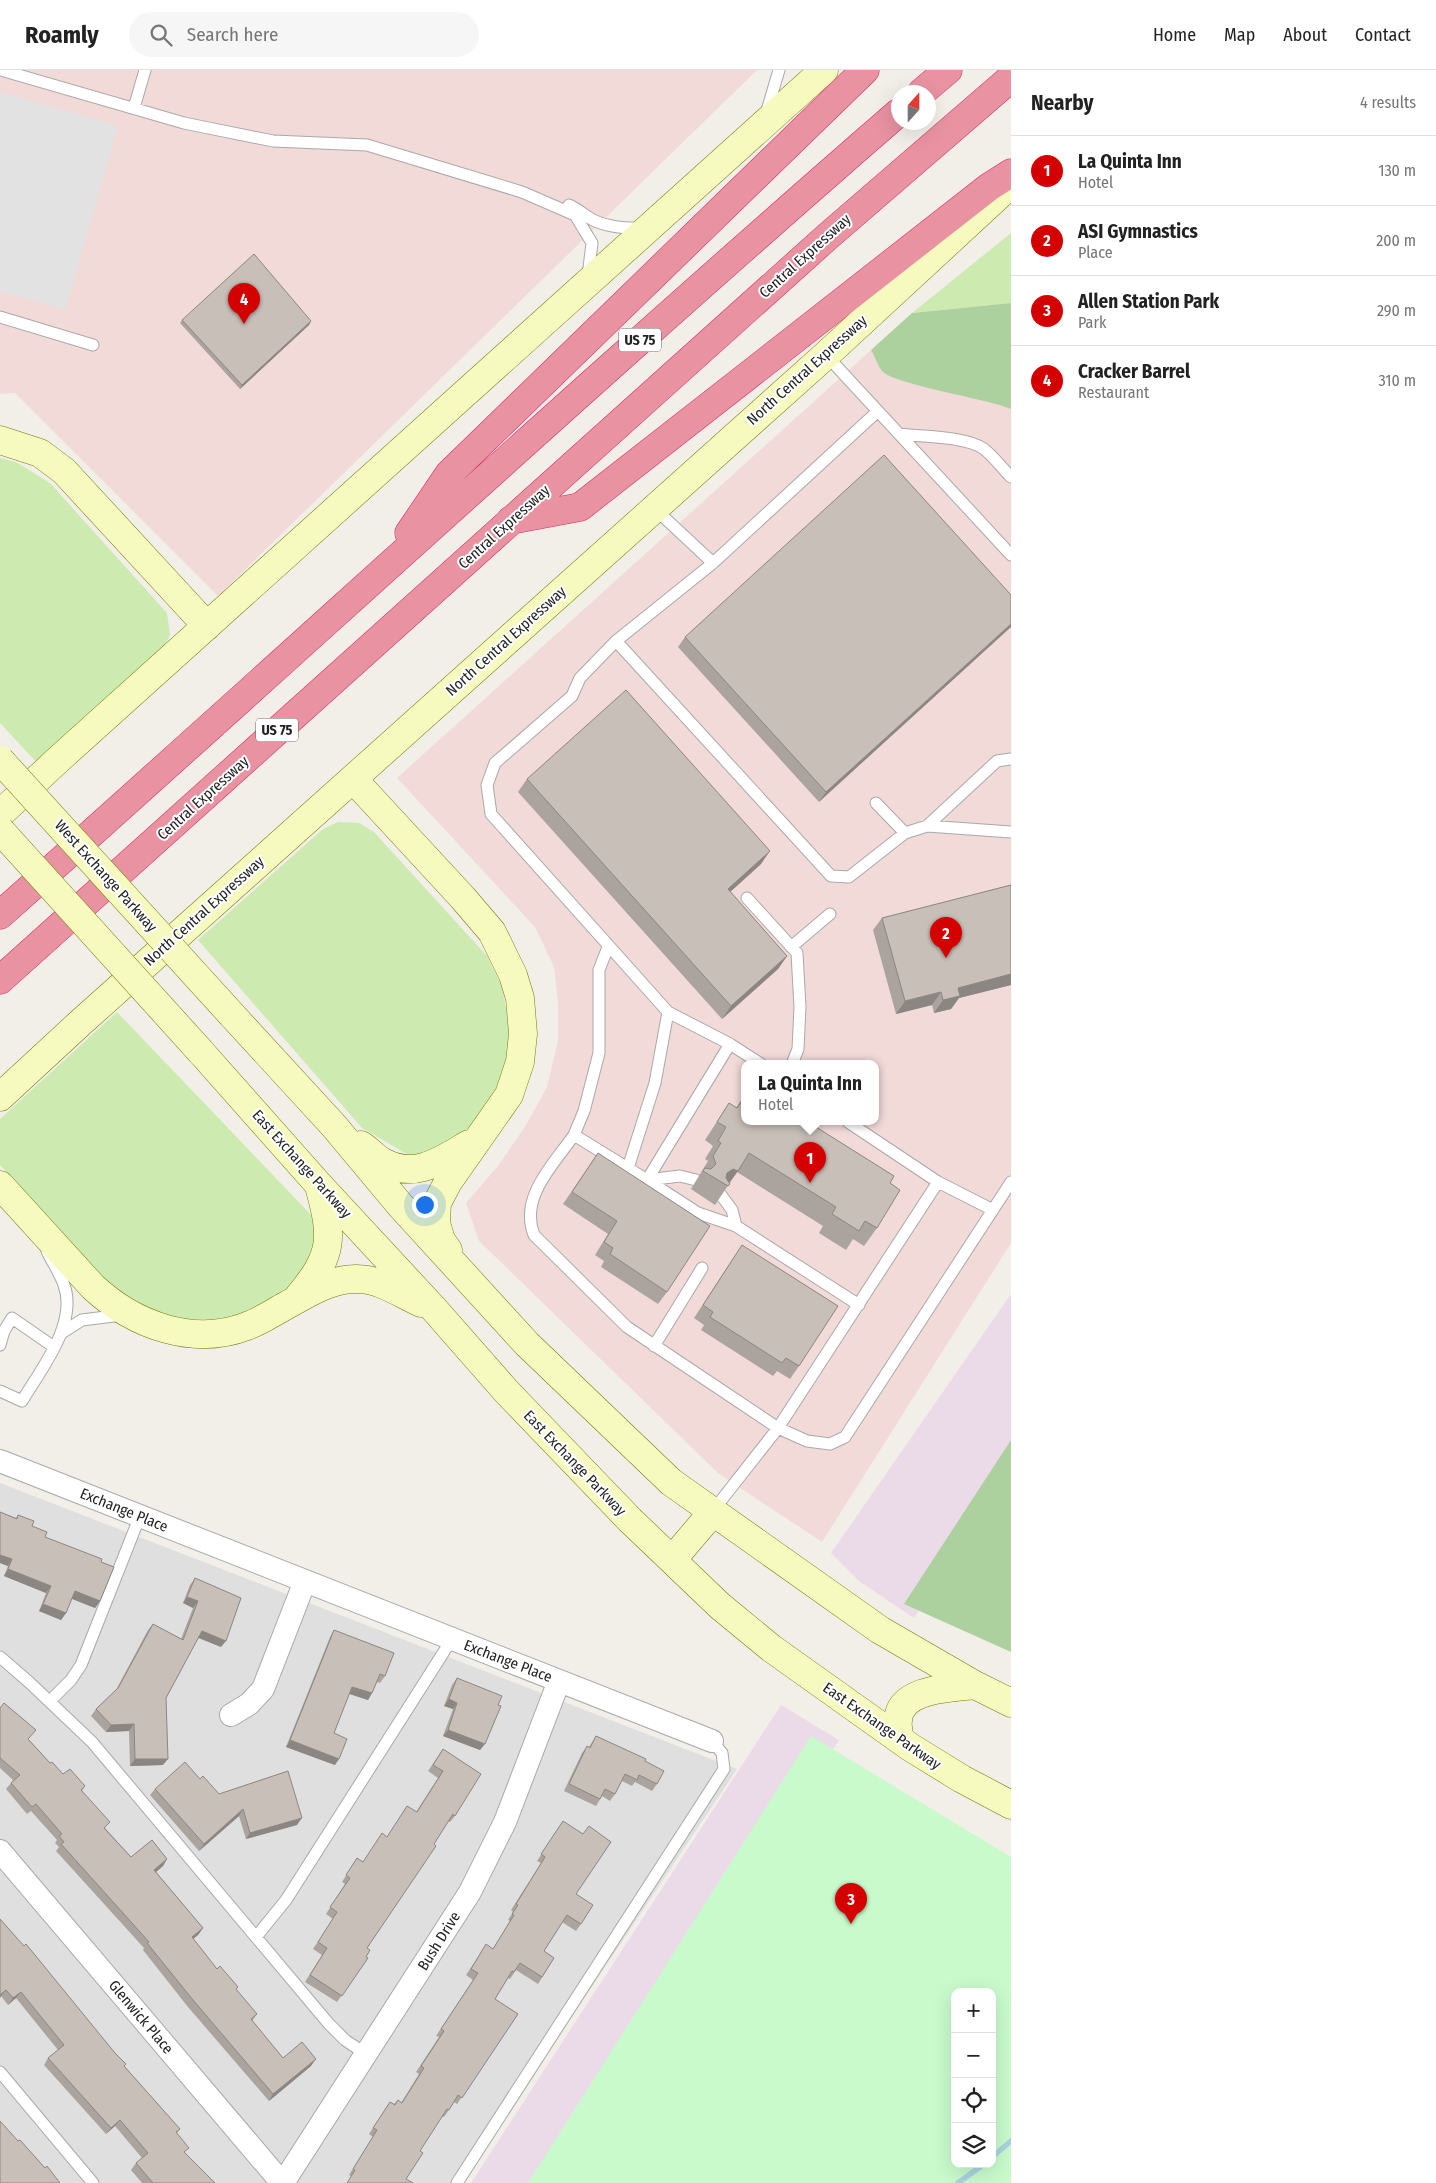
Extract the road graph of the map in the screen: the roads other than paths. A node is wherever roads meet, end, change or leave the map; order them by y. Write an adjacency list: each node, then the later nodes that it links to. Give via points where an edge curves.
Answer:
1 (1, 70): 9 (lane)
2 (145, 70): 9 (lane)
3 (778, 70): 11 (lane)
4 (824, 70): 11 (main road)
5 (865, 70): 28 (highway, via 449,474)
6 (948, 70): 8 (highway)
7 (1011, 78): 25 (highway, Central Expressway / US 75, via 827,237)
8 (930, 85)
9 (134, 108): 14 (lane, via 184,123 273,141 367,146)
10 (891, 119): 28 (highway, US 75)
11 (763, 125): 15 (main road)
12 (1011, 172): 25 (highway, via 580,507)
13 (1011, 184): 19 (main road, North Central Expressway)
14 (522, 192): 15 (lane, via 578,208 593,220 611,225 638,228); 16 (lane, via 575,215 592,243)
15 (652, 225): 16 (main road)
16 (587, 282): 29 (main road)
17 (0, 317): 18 (lane)
18 (93, 345)
19 (826, 355): 20 (lane); 24 (main road, North Central Expressway)
20 (878, 412): 21 (lane); 27 (lane)
21 (899, 434): 23 (lane, via 971,443 983,449); 26 (lane)
22 (0, 440): 29 (main road, via 40,453 64,472)
23 (1011, 477)
24 (654, 508): 27 (lane); 33 (main road, North Central Expressway)
25 (511, 520): 45 (highway, Central Expressway / US 75)
26 (1011, 555)
27 (712, 563): 30 (lane)
28 (383, 570): 42 (highway, US 75)
29 (207, 626): 35 (main road)
30 (616, 641): 39 (lane, via 831,876 848,877); 44 (lane, via 580,678 572,696 495,763 487,785 491,814)
31 (1011, 759): 36 (lane, via 997,761)
32 (0, 760): 52 (main road, West Exchange Parkway, bridge)
33 (353, 780): 50 (main road, North Central Expressway); 54 (main road, via 492,932 513,975 520,998 523,1034 520,1062 509,1095)
34 (876, 803): 39 (lane)
35 (0, 814)
36 (927, 826): 38 (lane); 39 (lane)
37 (0, 830): 61 (main road, East Exchange Parkway, bridge)
38 (1011, 832)
39 (905, 833)
40 (748, 898): 43 (lane)
41 (830, 914): 43 (lane)
42 (0, 915)
43 (791, 946): 49 (lane, via 797,953 800,1007 798,1049)
44 (608, 947): 46 (lane); 53 (lane, via 599,970 599,1052 584,1112)
45 (0, 980)
46 (668, 1012): 47 (lane); 55 (lane, via 655,1083)
47 (730, 1044): 48 (lane); 56 (lane)
48 (756, 1060)
49 (794, 1060)
50 (0, 1097)
51 (852, 1125): 58 (lane)
52 (334, 1126): 54 (main road, via 382,1162 402,1169 419,1170 435,1165); 67 (main road)
53 (574, 1134): 55 (lane); 74 (lane, via 536,1190 530,1208 534,1235 627,1327)
54 (481, 1136): 67 (main road, via 437,1203 436,1223 441,1240)
55 (628, 1168): 56 (lane)
56 (647, 1180): 57 (lane, via 680,1176); 65 (lane, via 698,1213)
57 (696, 1180)
58 (938, 1182): 63 (lane); 69 (lane)
59 (1011, 1182): 63 (lane)
60 (0, 1185): 64 (main road)
61 (319, 1185): 68 (main road, via 329,1233 325,1254 320,1269); 70 (main road, East Exchange Parkway)
62 (721, 1195): 65 (lane, via 732,1210)
63 (992, 1210): 77 (lane, via 845,1437 830,1444 807,1441)
64 (31, 1220): 71 (main road, via 93,1288); 72 (lane, via 65,1286 68,1316)
65 (736, 1226): 69 (lane)
66 (702, 1268): 74 (lane)
67 (468, 1281): 79 (main road, via 527,1344 670,1482)
68 (294, 1301): 70 (main road, via 342,1279 359,1278 379,1283); 71 (main road, via 248,1326 226,1332 197,1334 163,1328)
69 (859, 1305): 77 (lane)
70 (434, 1308): 81 (main road, East Exchange Parkway, via 506,1391)
71 (128, 1314): 72 (lane, via 82,1320)
72 (63, 1332): 75 (lane)
73 (0, 1345): 75 (lane, via 12,1318)
74 (654, 1346): 77 (lane)
75 (54, 1347): 76 (lane, via 22,1401)
76 (0, 1391)
77 (778, 1428): 79 (lane)
78 (0, 1461): 80 (street, Exchange Place)
79 (712, 1512): 81 (main road); 86 (main road, via 880,1630)
80 (140, 1516): 82 (street, Exchange Place); 87 (lane, via 82,1665)
81 (672, 1560): 90 (main road, East Exchange Parkway, via 771,1648)
82 (305, 1581): 83 (street, Exchange Place); 89 (street, via 263,1689 249,1704)
83 (452, 1640): 85 (street, Exchange Place); 94 (lane, via 286,1900)
84 (0, 1657): 87 (lane)
85 (559, 1681): 91 (street, Exchange Place); 95 (street, Bush Drive, via 489,1856 449,1926)
86 (975, 1685): 88 (main road); 90 (main road, via 925,1692 913,1697 902,1707 898,1719)
87 (50, 1702): 94 (lane, via 92,1742)
88 (1011, 1703)
89 (231, 1715)
90 (900, 1740): 92 (main road, East Exchange Parkway, via 962,1779)
91 (712, 1741): 99 (lane, via 722,1754 724,1769)
92 (1011, 1804)
93 (0, 1851): 98 (street, Glenwick Place)
94 (256, 1937): 95 (lane, via 329,2024)
95 (366, 2054): 98 (street, Bush Drive)
96 (0, 2072): 97 (lane)
97 (93, 2183)
98 (283, 2183)
99 (457, 2183)

